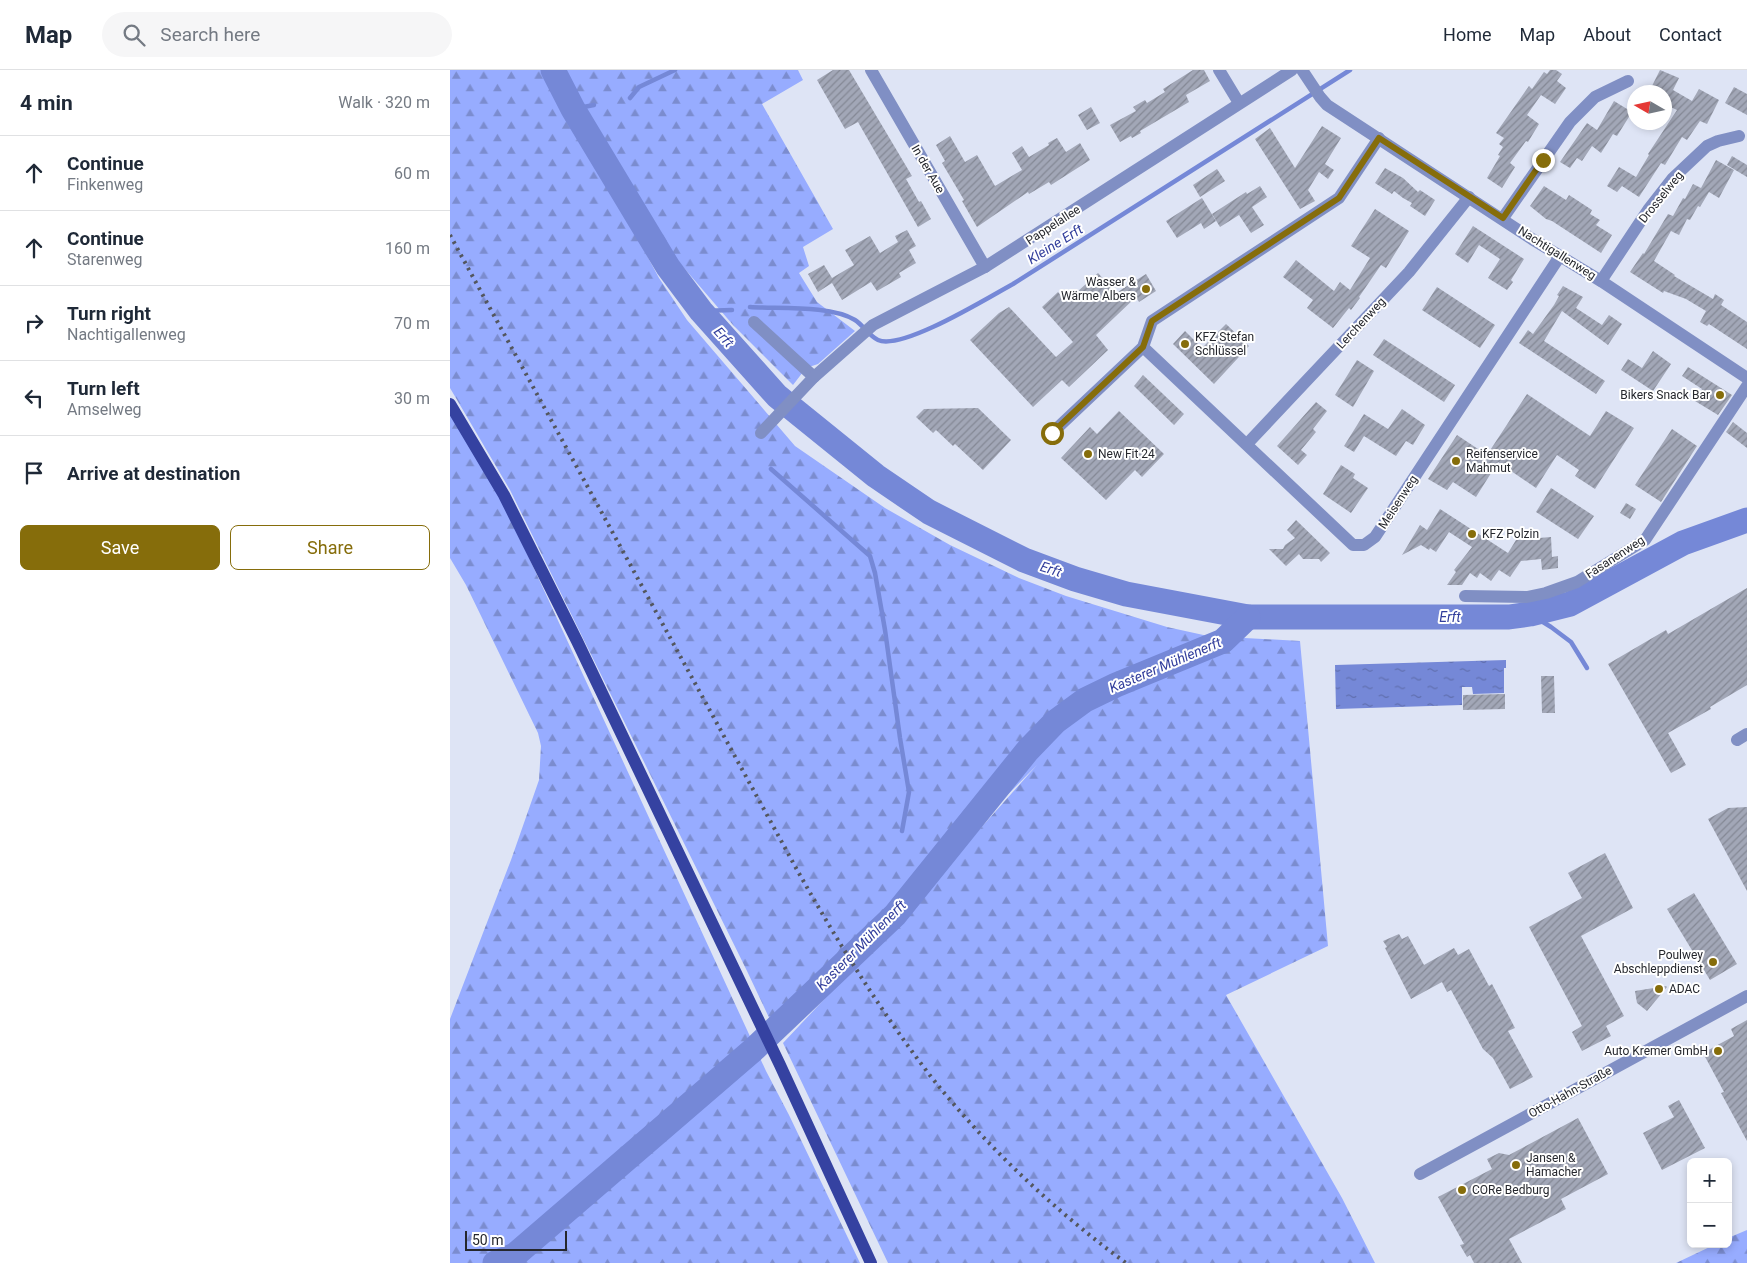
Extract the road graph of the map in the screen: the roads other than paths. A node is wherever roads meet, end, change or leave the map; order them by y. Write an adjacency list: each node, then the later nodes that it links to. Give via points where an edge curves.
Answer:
1 (871, 70): 12 (street, In der Aue)
2 (1219, 70): 6 (street)
3 (1292, 70): 6 (street, Pappelallee)
4 (1302, 70): 8 (street, Nachtigallenweg, via 1327,105)
5 (1628, 81): 10 (street, via 1595,97 1570,122)
6 (1239, 103): 12 (street, Pappelallee)
7 (1739, 136): 13 (street, Drosselweg, via 1707,146 1673,178)
8 (1379, 138): 9 (street, Nachtigallenweg); 15 (street, via 1339,198 1152,321)
9 (1470, 197): 10 (street, Nachtigallenweg); 22 (street, Lerchenweg, via 1409,272)
10 (1503, 218): 11 (street, Nachtigallenweg)
11 (1560, 256): 13 (street, Nachtigallenweg); 22 (street, Meisenweg, via 1375,537 1364,545 1353,545)
12 (985, 267): 16 (street, Pappelallee, via 873,325)
13 (1601, 281): 17 (street, Nachtigallenweg)
14 (754, 322): 16 (street)
15 (1143, 347): 21 (street); 22 (street, Meisenweg)
16 (814, 377): 20 (street, Pappelallee)
17 (1747, 378)
18 (1747, 386): 23 (street, Fasanenweg, via 1645,540 1577,582 1546,593 1527,597)
19 (450, 404): 26 (main road, via 504,495 577,641)
20 (761, 433)
21 (1052, 433)
22 (1247, 444)
23 (1465, 596)
24 (1747, 996): 25 (street, Otto-Hahn-Straße)
25 (1420, 1174)
26 (871, 1263)

